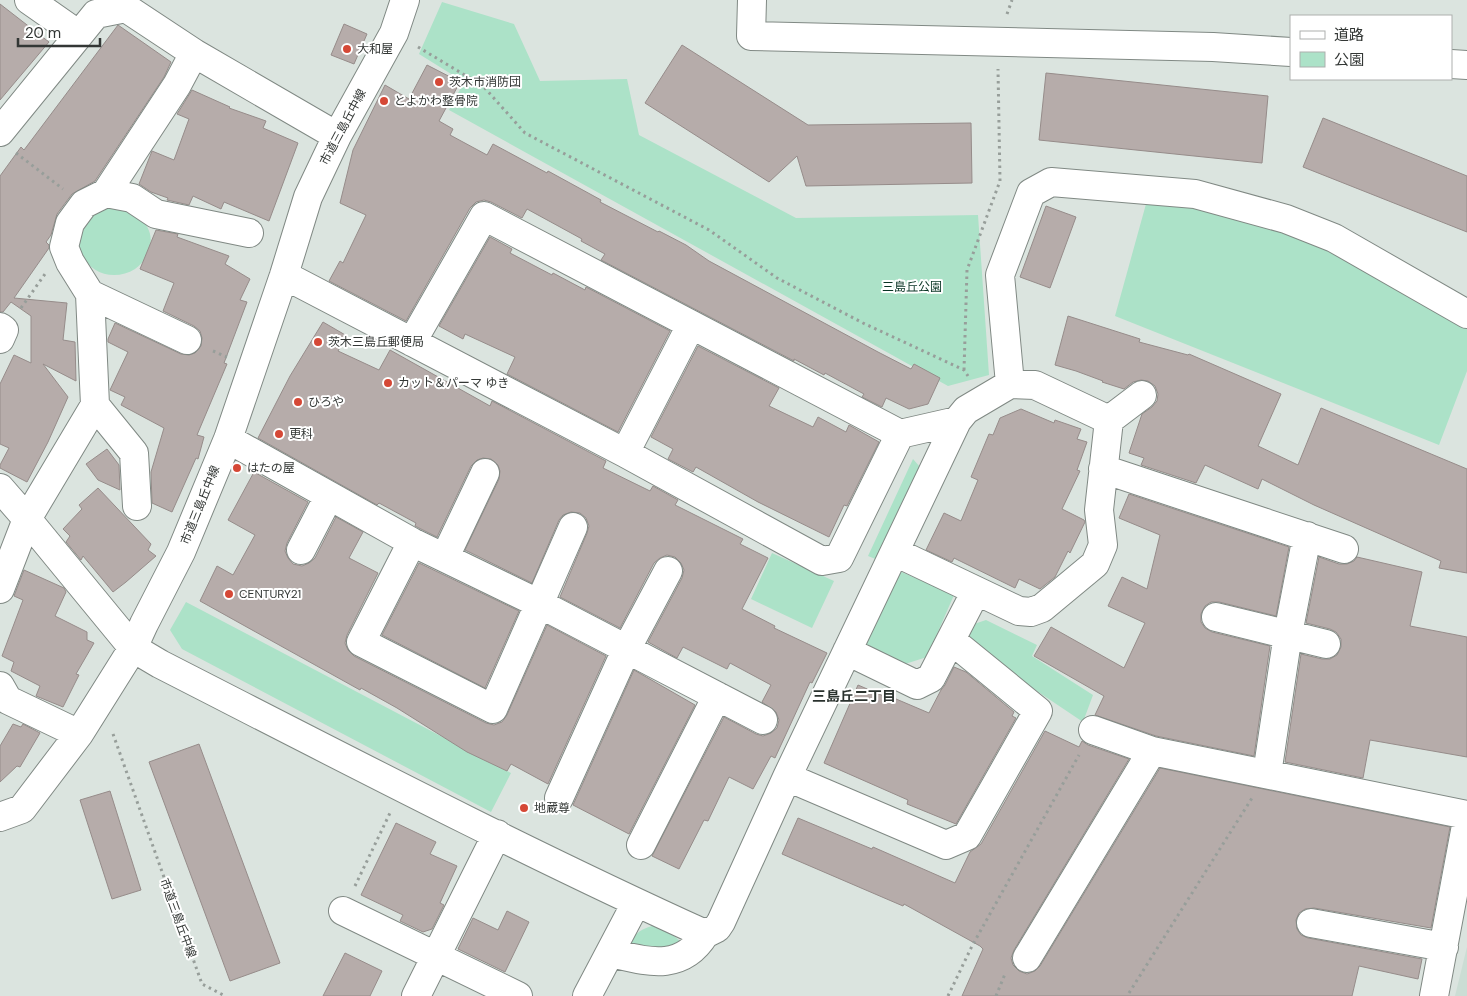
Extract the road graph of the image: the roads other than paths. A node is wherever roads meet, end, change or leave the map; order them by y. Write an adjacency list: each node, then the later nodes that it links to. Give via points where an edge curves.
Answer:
1 (29, 0): 4 (street)
2 (405, 0): 9 (street, 市道三島丘中線, via 394,33)
3 (752, 0): 6 (street, via 751,36 1213,47)
4 (79, 35): 5 (street, via 96,14 126,8); 10 (street)
5 (194, 52): 9 (street); 11 (street, via 176,85)
6 (1290, 52)
7 (1452, 64): 8 (street)
8 (1467, 65)
9 (337, 136): 13 (street, 市道三島丘中線, via 308,197)
10 (8, 143)
11 (95, 198): 12 (street, via 132,198 156,214); 14 (street, via 70,223 64,248)
12 (250, 233)
13 (284, 274): 18 (street); 25 (street, 市道三島丘中線)
14 (90, 294): 17 (street); 21 (street)
15 (1467, 314): 19 (street, via 1334,238 1286,218 1195,194 1051,182 1031,193 1000,275)
16 (690, 326): 18 (street, via 484,216); 24 (street); 26 (street)
17 (187, 340)
18 (412, 342): 26 (street)
19 (1010, 384): 22 (street, via 1035,386); 23 (street, via 966,410)
20 (1142, 396): 22 (street)
21 (95, 405): 31 (street, via 134,453); 32 (street)
22 (1109, 420): 27 (street)
23 (957, 421): 24 (street); 38 (street)
24 (900, 434): 26 (street, via 839,558 822,561)
25 (228, 438): 30 (street); 48 (street, 市道三島丘中線, via 182,552)
26 (625, 453)
27 (1103, 469): 34 (street); 42 (street, via 1098,510 1103,545 1095,564 1042,608 1031,612 1019,611)
28 (485, 473): 39 (street)
29 (0, 488): 32 (street)
30 (329, 496): 35 (street); 37 (street)
31 (137, 506)
32 (27, 519): 41 (street); 48 (street)
33 (573, 527): 43 (street)
34 (1307, 536): 36 (street); 45 (street)
35 (412, 542): 39 (street); 43 (street, via 362,642 493,709)
36 (1344, 549)
37 (301, 550)
38 (895, 552): 42 (street); 50 (street)
39 (445, 557): 43 (street)
40 (668, 571): 49 (street)
41 (0, 589)
42 (976, 591): 46 (street)
43 (540, 604): 49 (street)
44 (1216, 617): 45 (street)
45 (1288, 634): 47 (street); 57 (street)
46 (951, 640): 50 (street, via 932,678 917,685); 58 (street, via 1038,711 967,836 946,845)
47 (1326, 644)
48 (134, 648): 55 (street, 市道三島丘中線); 63 (street)
49 (627, 648): 52 (street); 59 (street)
50 (847, 652): 58 (street)
51 (0, 686): 55 (street, via 8,700)
52 (717, 696): 53 (street); 64 (street)
53 (763, 720)
54 (1093, 730): 56 (street)
55 (79, 734): 61 (street, via 22,809)
56 (1152, 751): 57 (street); 72 (street)
57 (1267, 774): 60 (street)
58 (787, 777): 68 (street, via 717,928)
59 (559, 798)
60 (1467, 815)
61 (0, 817)
62 (1467, 820): 69 (street)
63 (497, 834): 65 (street); 71 (street)
64 (640, 845)
65 (636, 903): 68 (street); 70 (street)
66 (343, 911): 71 (street)
67 (1311, 923): 69 (street)
68 (705, 934): 70 (street, via 699,943 676,960 658,963)
69 (1444, 948): 76 (street)
70 (610, 953): 75 (street)
71 (436, 956): 73 (street); 74 (street)
72 (1027, 958)
73 (416, 996)
74 (518, 996)
75 (587, 996)
76 (1434, 996)

